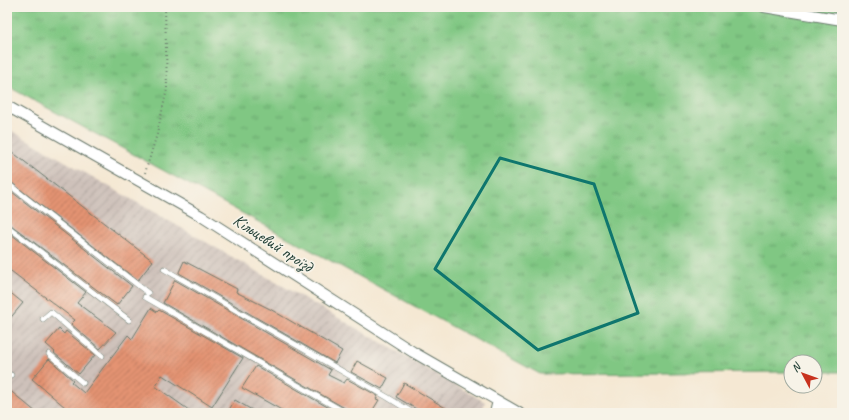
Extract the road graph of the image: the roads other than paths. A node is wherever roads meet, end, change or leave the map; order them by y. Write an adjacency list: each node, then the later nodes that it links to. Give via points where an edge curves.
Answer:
1 (764, 7): 2 (street)
2 (842, 20)
3 (7, 106): 12 (street, Кільцевий проїзд, via 201,216 413,352)
4 (7, 183): 13 (lane, via 146,295)
5 (7, 226): 8 (lane)
6 (164, 269): 14 (lane)
7 (43, 319): 10 (lane, via 51,312)
8 (129, 320)
9 (49, 354): 11 (lane)
10 (102, 356)
11 (83, 384)
12 (498, 401): 15 (street); 16 (street, Кільцевий проїзд)
13 (346, 413)
14 (413, 413)
15 (495, 413)
16 (518, 413)

